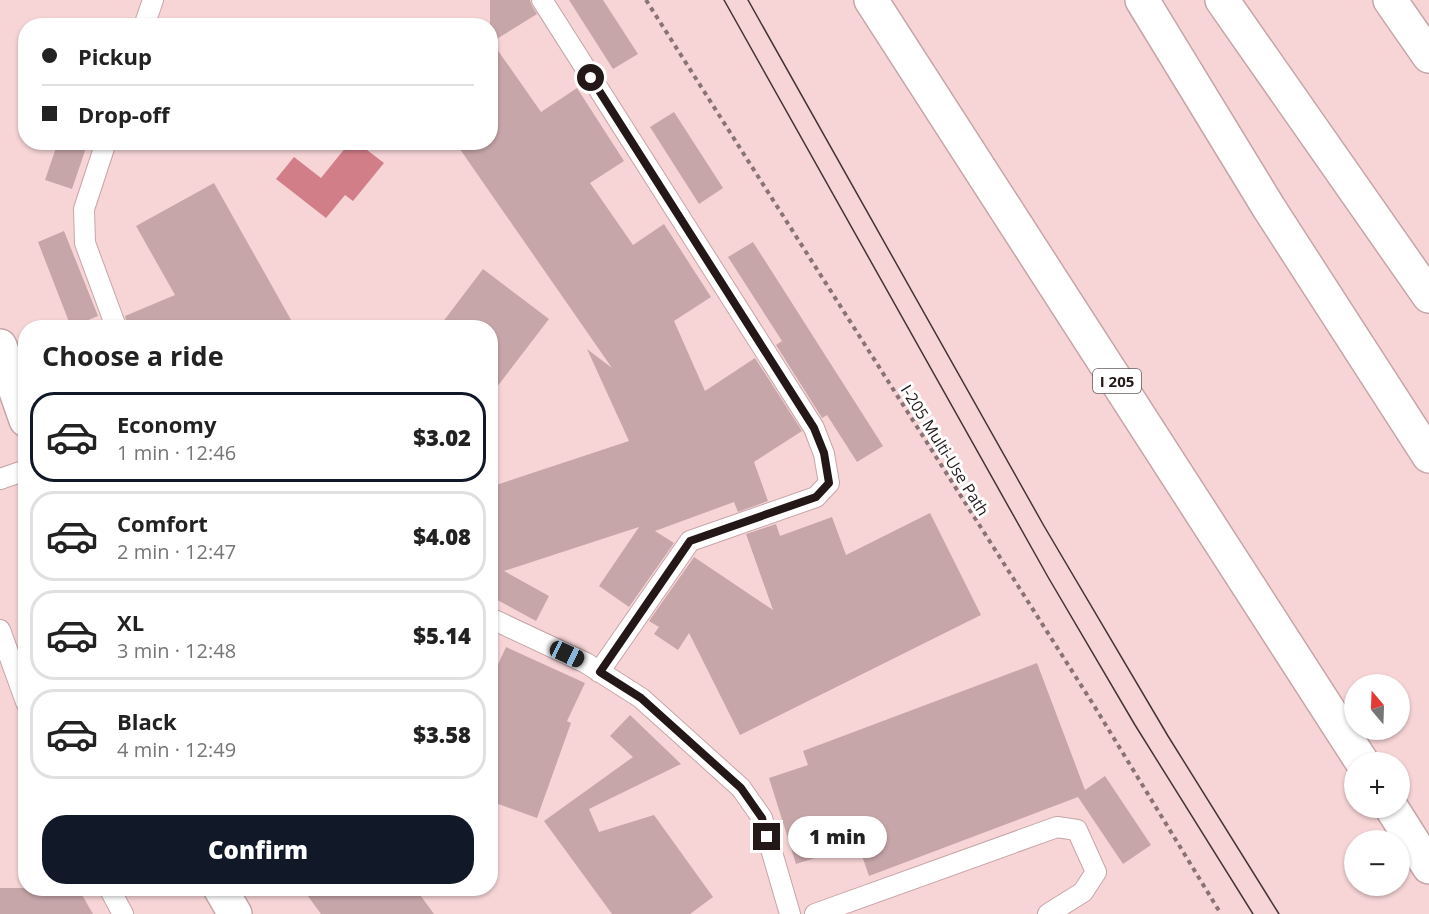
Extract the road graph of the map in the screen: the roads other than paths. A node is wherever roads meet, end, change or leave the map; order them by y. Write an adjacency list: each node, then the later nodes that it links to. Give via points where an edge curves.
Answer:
1 (153, 0): 7 (lane)
2 (542, 0): 19 (lane, via 814,428 824,453 829,483 816,497 690,541)
3 (871, 0): 21 (main road, I 205)
4 (1142, 0): 14 (main road, via 1269,208)
5 (1222, 0): 10 (main road)
6 (1390, 0): 8 (main road)
7 (147, 18)
8 (1429, 56)
9 (103, 150): 11 (lane, via 84,209 85,243)
10 (1429, 296)
11 (113, 320)
12 (0, 346): 13 (main road)
13 (18, 397)
14 (1429, 456)
15 (18, 473): 16 (lane)
16 (0, 479)
17 (498, 622): 19 (lane)
18 (0, 630): 20 (lane)
19 (600, 672): 28 (lane, via 641,698 741,788 762,818)
20 (18, 680)
21 (1356, 752)
22 (1397, 818): 23 (main road)
23 (1429, 867)
24 (113, 896): 26 (lane)
25 (225, 896): 27 (main road)
26 (123, 914)
27 (235, 914)
28 (790, 914)
29 (815, 914): 30 (lane, via 1058,827 1077,830 1096,872 1083,892)
30 (1048, 914)

